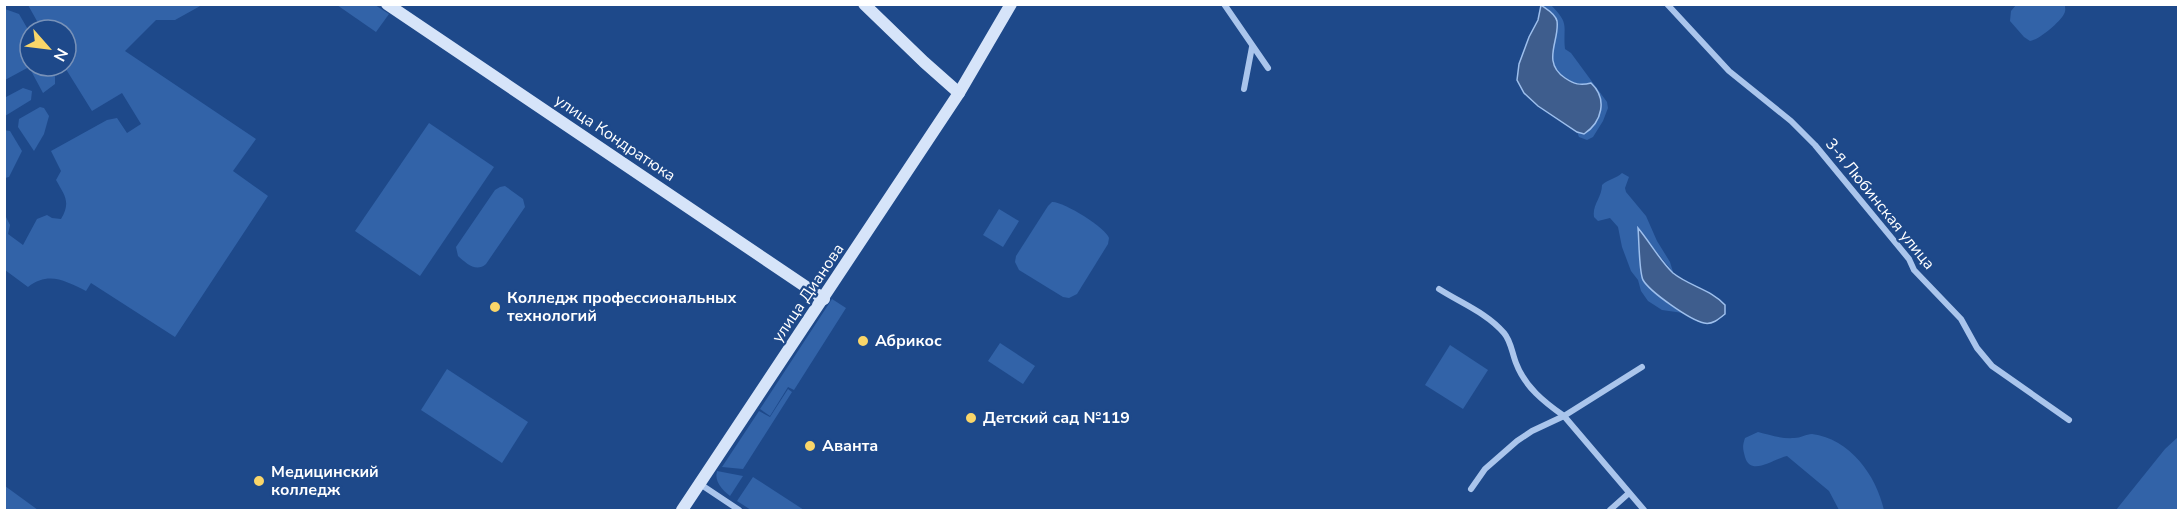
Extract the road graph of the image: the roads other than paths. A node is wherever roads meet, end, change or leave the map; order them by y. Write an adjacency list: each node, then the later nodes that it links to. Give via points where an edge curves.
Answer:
1 (387, 4): 11 (street, улица Кондратюка)
2 (864, 4): 9 (street)
3 (1011, 4): 9 (street, улица Дианова)
4 (1224, 4): 6 (street)
5 (1667, 4): 14 (street, 3-я Любинская улица, via 1729,71 1815,145 1914,270 1961,319 1992,366)
6 (1252, 47): 7 (street); 8 (street)
7 (1268, 68)
8 (1244, 89)
9 (959, 93): 11 (street, улица Дианова)
10 (1439, 289): 13 (street, via 1484,315 1505,334 1527,385)
11 (824, 299): 15 (street, улица Дианова)
12 (1642, 367): 13 (street)
13 (1564, 416): 16 (street, via 1517,441 1485,469); 17 (street)
14 (2068, 420)
15 (700, 483): 18 (street, улица Дианова); 19 (street)
16 (1471, 489)
17 (1629, 493): 20 (street); 21 (street)
18 (682, 510)
19 (739, 510)
20 (1610, 510)
21 (1644, 510)

